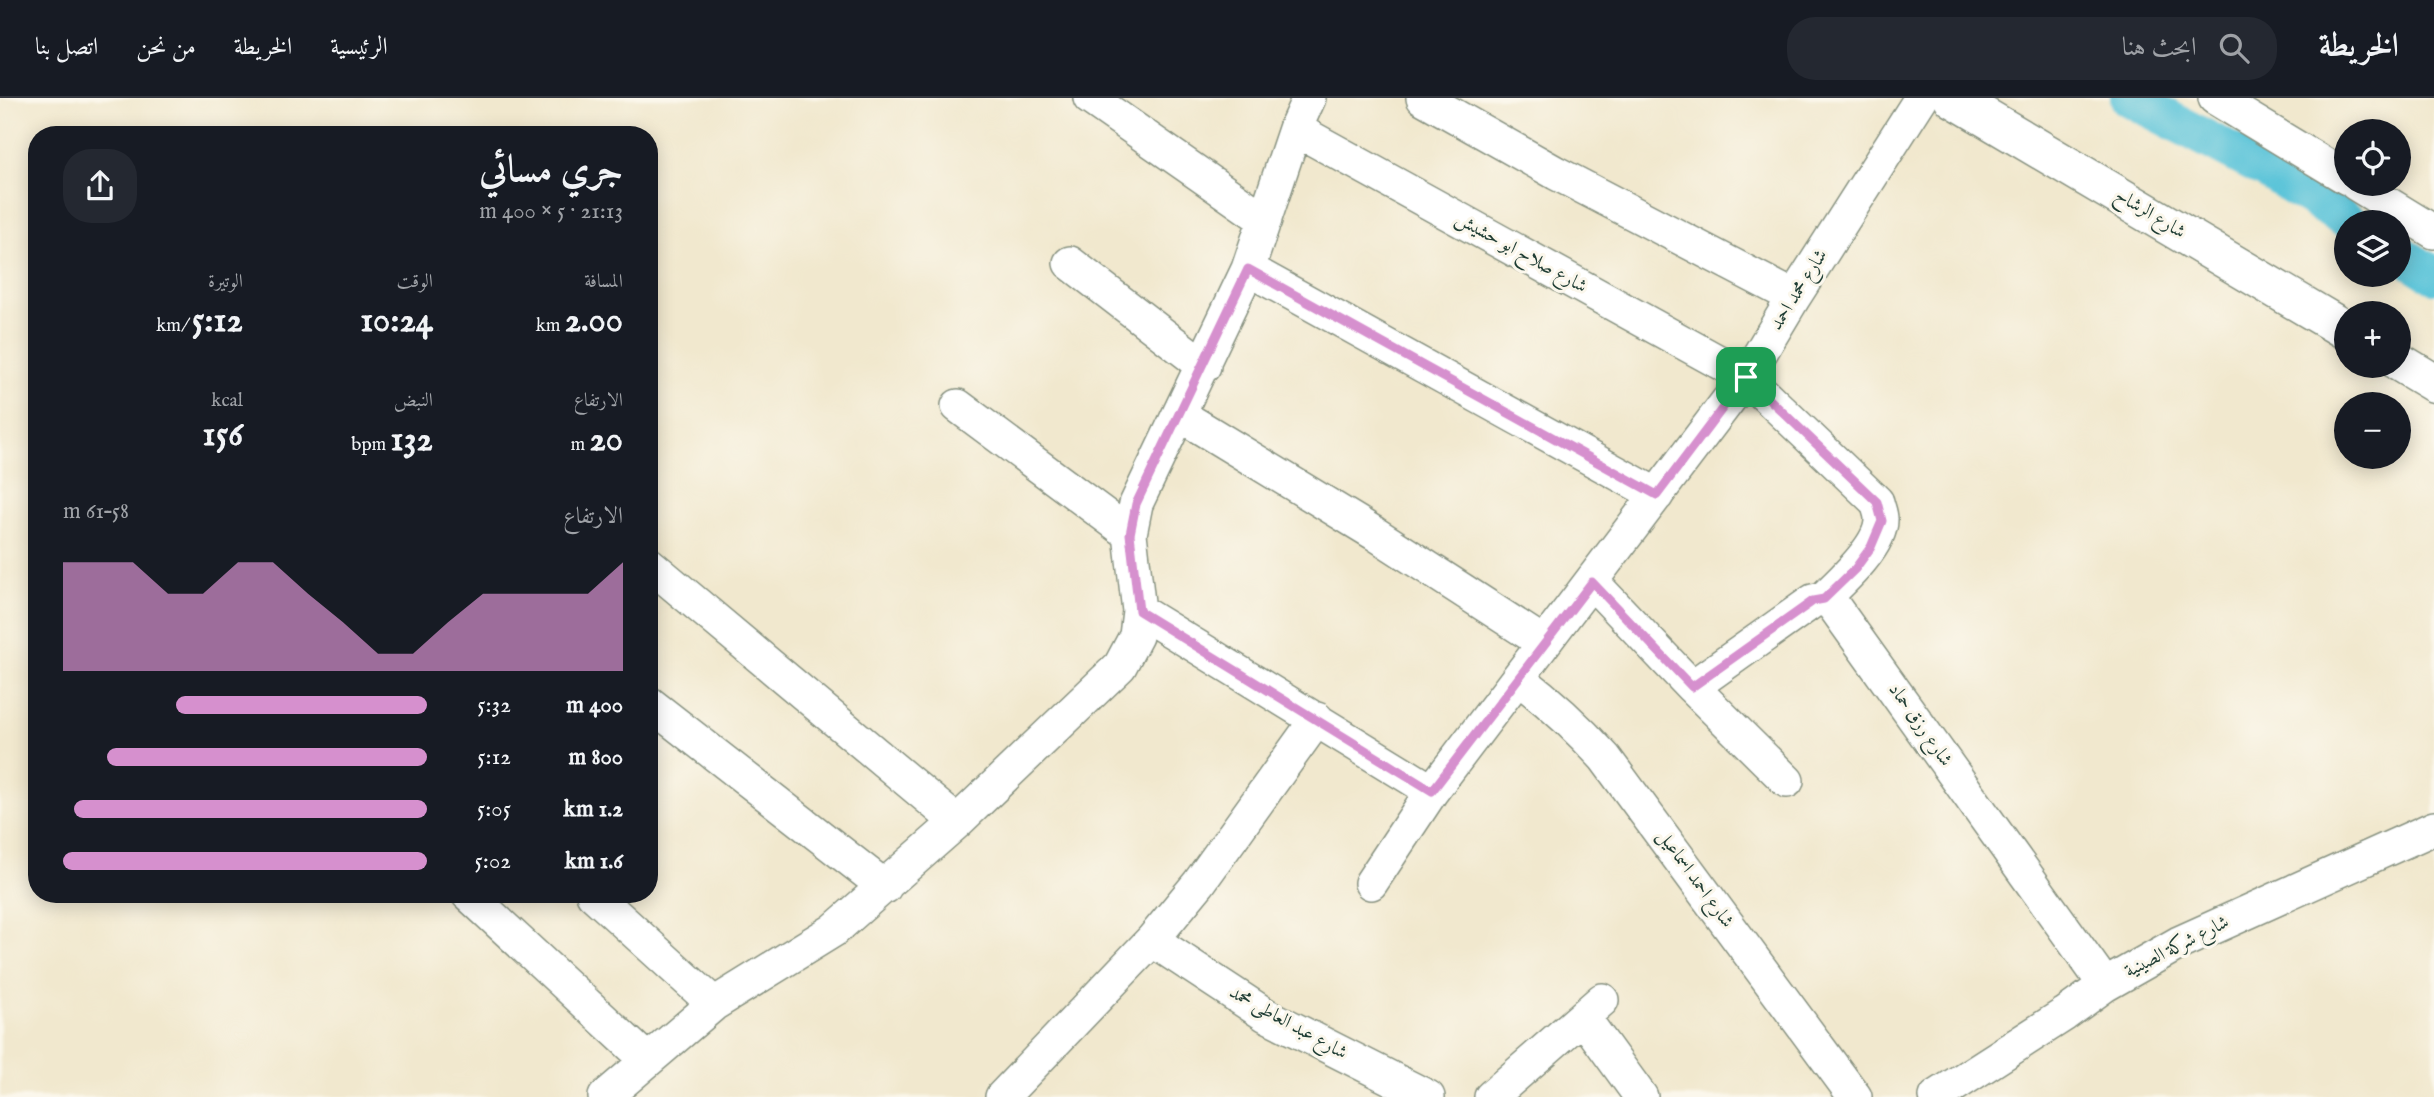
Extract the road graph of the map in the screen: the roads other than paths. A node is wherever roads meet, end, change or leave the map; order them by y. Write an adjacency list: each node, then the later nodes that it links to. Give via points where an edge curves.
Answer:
1 (1090, 98): 10 (street)
2 (1309, 98): 7 (street)
3 (1423, 98): 14 (street)
4 (1921, 98): 14 (street, شارع محمد احمد)
5 (1953, 98): 15 (street, شارع الرشاح)
6 (2215, 98): 8 (street)
7 (1295, 129): 10 (street); 18 (street, شارع صلاح ابو حشيش)
8 (2334, 170)
9 (2376, 196): 11 (street)
10 (1265, 220): 13 (street)
11 (2434, 232)
12 (1070, 263): 16 (street)
13 (1248, 269): 16 (street); 22 (street)
14 (1794, 297): 18 (street, شارع محمد احمد)
15 (2334, 323)
16 (1204, 366): 21 (street)
17 (2411, 369): 19 (street)
18 (1746, 377): 22 (street, شارع محمد احمد); 26 (street, شارع صلاح ابو حشيش, via 1877,502 1882,521 1871,547)
19 (2434, 383)
20 (958, 406): 23 (street)
21 (1180, 415): 23 (street, via 1136,504); 28 (street)
22 (1657, 495): 25 (street, شارع محمد احمد)
23 (1130, 534): 27 (street)
24 (658, 572): 35 (street)
25 (1592, 582): 28 (street, شارع محمد احمد); 30 (street)
26 (1824, 599): 30 (street, via 1813,601); 42 (street, شارع رزق حماد, via 1835,605)
27 (1139, 611): 32 (street); 35 (street, via 1136,636 1120,666)
28 (1544, 643): 29 (street, شارع محمد احمد)
29 (1518, 678): 34 (street, شارع محمد احمد); 50 (street, شارع احمد اسماعيل, via 1569,720 1605,758)
30 (1692, 687): 33 (street)
31 (658, 711): 38 (street)
32 (1317, 719): 34 (street); 41 (street, via 1199,883)
33 (1787, 781)
34 (1432, 791): 37 (street, شارع محمد احمد)
35 (957, 822): 38 (street)
36 (2434, 828): 42 (street, شارع شركة الصينية, via 2179,943)
37 (1371, 883)
38 (885, 887): 43 (street, via 834,930)
39 (478, 903): 44 (street)
40 (603, 903): 43 (street)
41 (1152, 940): 46 (street); 47 (street, شارع عبد العاطى محمد, via 1266,1015)
42 (2105, 985): 51 (street, شارع شركة الصينية)
43 (714, 1004): 44 (street)
44 (647, 1060): 45 (street)
45 (606, 1097)
46 (1002, 1097)
47 (1428, 1097)
48 (1491, 1097): 49 (street, via 1593,1009)
49 (1641, 1097)
50 (1855, 1097)
51 (1936, 1097)

